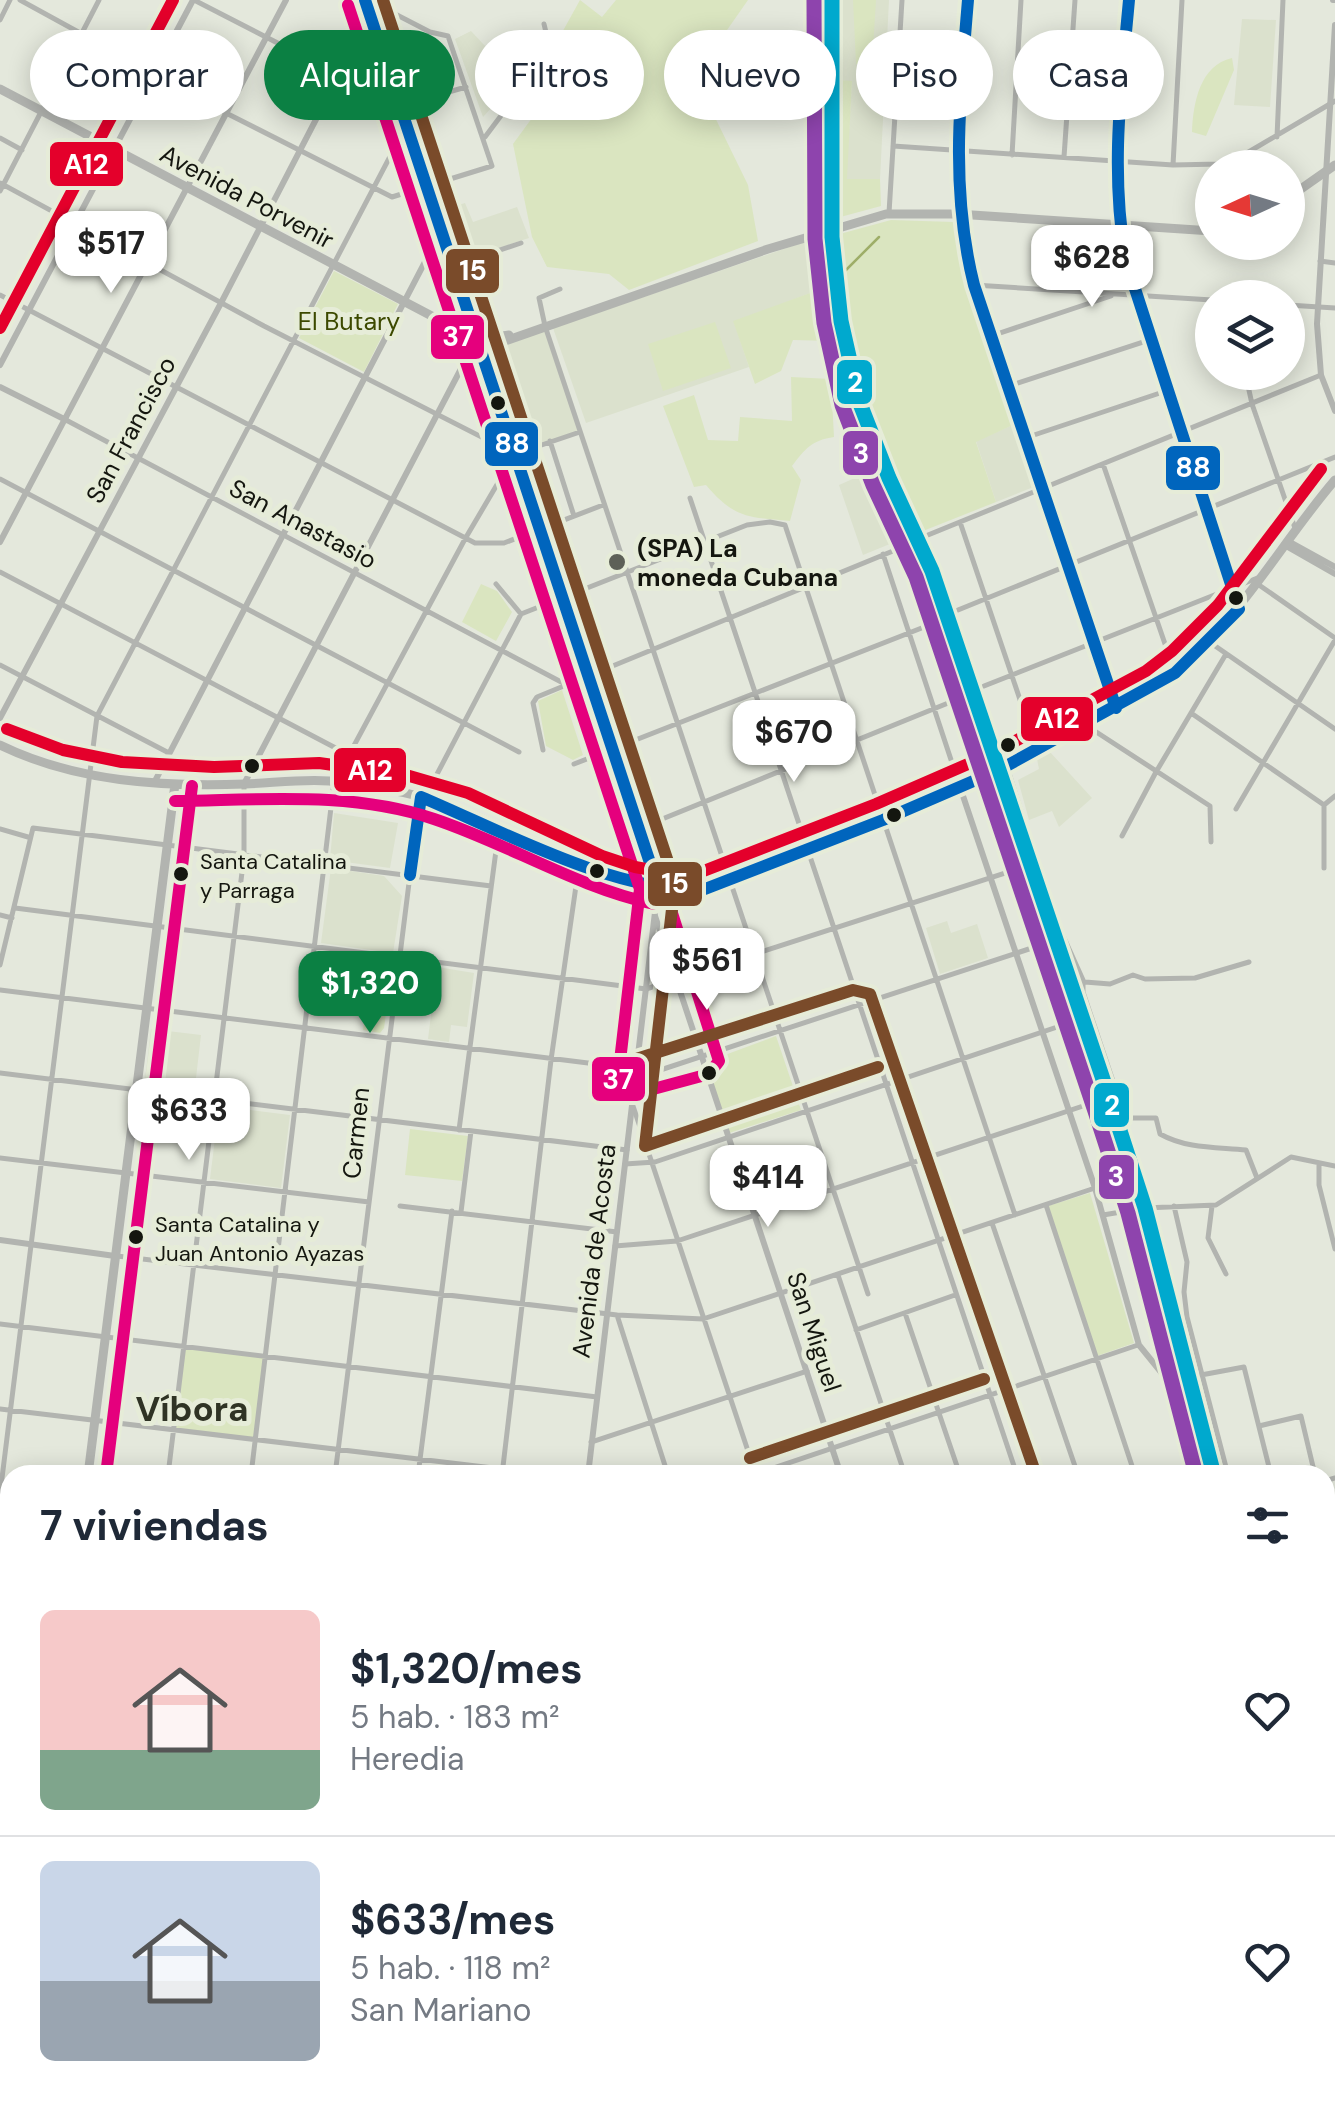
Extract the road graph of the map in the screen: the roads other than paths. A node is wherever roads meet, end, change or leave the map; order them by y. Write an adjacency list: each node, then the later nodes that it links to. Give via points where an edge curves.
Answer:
1 (10, 0): 16 (street)
2 (20, 0): 19 (street)
3 (99, 0): 20 (street)
4 (194, 0): 21 (street); 25 (street)
5 (286, 0): 22 (street)
6 (366, 0): 14 (street); 15 (street, Avenida de Acosta)
7 (902, 0): 44 (street)
8 (968, 0): 48 (street)
9 (1021, 0): 49 (street)
10 (1074, 0): 50 (street)
11 (1129, 0): 51 (street)
12 (1182, 0): 52 (street)
13 (1284, 0): 43 (street)
14 (378, 2): 15 (street, San Francisco); 28 (street, via 448,36)
15 (370, 15): 23 (street, San Francisco); 24 (street, Avenida de Acosta)
16 (0, 20)
17 (544, 24): 41 (street, via 546,56)
18 (1335, 25): 31 (street)
19 (74, 30)
20 (83, 30)
21 (178, 30)
22 (271, 30)
23 (362, 30)
24 (375, 30)
25 (264, 39)
26 (264, 44): 27 (street)
27 (244, 83)
28 (466, 87): 30 (street); 41 (street)
29 (0, 89): 32 (main road, Avenida Porvenir)
30 (455, 90)
31 (1332, 103): 43 (street); 54 (street)
32 (30, 105)
33 (37, 120): 46 (street)
34 (59, 120): 45 (main road, Avenida Porvenir)
35 (129, 120): 45 (street)
36 (225, 120): 57 (street)
37 (240, 120): 47 (street)
38 (316, 120): 47 (street, San Francisco)
39 (404, 120): 40 (street, Avenida de Acosta)
40 (406, 126): 58 (street, Avenida de Acosta); 59 (street)
41 (485, 137): 58 (street, via 492,166)
42 (0, 138): 46 (street)
43 (1277, 138): 52 (street, via 1226,162)
44 (893, 146): 48 (street); 60 (street)
45 (114, 149): 57 (main road, Avenida Porvenir); 62 (street)
46 (22, 150): 55 (street)
47 (300, 151): 59 (street); 64 (street, San Francisco)
48 (957, 151): 49 (street); 61 (street)
49 (1012, 154): 50 (street)
50 (1064, 157): 51 (street)
51 (1117, 161): 52 (street); 63 (street)
52 (1173, 165)
53 (1335, 165): 54 (main road)
54 (1325, 172): 56 (main road); 68 (street)
55 (1, 186): 62 (street)
56 (1305, 186)
57 (188, 188): 64 (main road, Avenida Porvenir); 70 (street)
58 (426, 188): 59 (street, via 394,198); 66 (street, Avenida de Acosta)
59 (374, 189): 71 (street)
60 (888, 214): 61 (main road); 85 (main road, via 835,226)
61 (957, 214): 63 (main road); 73 (street)
62 (76, 224): 70 (street); 84 (street)
63 (1119, 226): 65 (main road); 76 (street)
64 (259, 227): 71 (main road, Avenida Porvenir); 80 (street, San Francisco)
65 (1195, 229)
66 (440, 231): 72 (street, Avenida de Acosta); 79 (street)
67 (521, 243): 72 (street)
68 (1320, 261): 69 (street); 82 (street)
69 (1335, 263)
70 (148, 264): 80 (street); 90 (street)
71 (332, 265): 79 (main road, Avenida Porvenir); 89 (street)
72 (452, 266): 88 (street, Avenida de Acosta)
73 (974, 285): 75 (street); 86 (street)
74 (560, 289): 85 (street, via 539,298)
75 (1118, 294): 76 (street); 86 (street)
76 (1138, 294): 78 (street); 87 (street)
77 (0, 295): 84 (street)
78 (1195, 299)
79 (403, 302): 88 (main road, Avenida Porvenir); 93 (street)
80 (221, 303): 89 (street); 95 (street, San Francisco)
81 (1305, 306): 82 (street)
82 (1317, 307): 83 (street); 92 (street)
83 (1335, 308)
84 (29, 310): 90 (street); 91 (street)
85 (545, 326): 88 (main road, via 498,343); 104 (street)
86 (991, 336): 96 (street)
87 (1152, 339): 96 (street); 97 (street)
88 (476, 340): 101 (street); 108 (street, Avenida de Acosta)
89 (294, 341): 93 (street); 103 (street)
90 (104, 348): 95 (street); 102 (street)
91 (0, 366)
92 (1321, 375): 99 (street); 100 (street)
93 (365, 376): 101 (street); 111 (street)
94 (0, 386): 102 (street, San Anastasio)
95 (176, 386): 103 (street); 110 (street, San Francisco)
96 (1009, 386): 106 (street)
97 (1169, 390): 105 (street); 106 (street)
98 (1249, 390): 99 (street)
99 (1252, 404): 105 (street); 114 (street)
100 (1334, 408)
101 (437, 416): 108 (street); 120 (street)
102 (66, 420): 110 (street, San Anastasio); 117 (street)
103 (249, 425): 111 (street); 118 (street)
104 (580, 432): 107 (street); 121 (street)
105 (1183, 432): 112 (street); 122 (street)
106 (1026, 438): 116 (street)
107 (550, 441): 108 (street); 123 (street)
108 (515, 454): 125 (street, Avenida de Acosta); 130 (street)
109 (1335, 457): 114 (street)
110 (139, 460): 118 (street, San Anastasio); 127 (street, San Francisco)
111 (320, 462): 120 (street); 129 (street)
112 (1103, 464): 116 (street); 133 (street)
113 (0, 479): 117 (street)
114 (1278, 480): 122 (street); 126 (street)
115 (1333, 485): 126 (main road)
116 (1042, 489): 124 (street); 137 (street)
117 (26, 492): 127 (street); 131 (street)
118 (210, 498): 129 (street, San Anastasio); 140 (street)
119 (690, 498): 132 (street)
120 (392, 502): 130 (street); 142 (street)
121 (604, 505): 123 (street); 141 (street)
122 (1207, 510): 133 (street); 147 (street)
123 (574, 516): 125 (street)
124 (960, 522): 128 (street); 149 (street)
125 (541, 529): 130 (street, via 497,545); 148 (street, Avenida de Acosta)
126 (1296, 532): 135 (main road)
127 (99, 533): 140 (street); 150 (street, San Francisco)
128 (928, 535)
129 (281, 536): 142 (street, San Anastasio); 151 (street)
130 (465, 539): 153 (street)
131 (0, 542)
132 (704, 542): 141 (street); 146 (street, via 747,524 785,524); 156 (street)
133 (1129, 542): 137 (street); 157 (street)
134 (910, 544): 136 (street)
135 (1288, 544): 138 (street); 143 (main road)
136 (882, 554): 146 (street); 159 (street)
137 (1068, 566): 149 (street); 162 (street)
138 (1335, 570)
139 (0, 572): 150 (street)
140 (172, 572): 151 (street); 163 (street)
141 (627, 572): 148 (street); 165 (street)
142 (354, 575): 153 (street, San Anastasio); 164 (street)
143 (1266, 575): 145 (main road); 147 (street)
144 (496, 584): 155 (street)
145 (1259, 585): 152 (main road); 160 (street)
146 (805, 586): 156 (street); 168 (street)
147 (1233, 586): 152 (street); 157 (street)
148 (565, 597): 155 (street); 171 (street, Avenida de Acosta)
149 (986, 600): 154 (street); 173 (street)
150 (61, 604): 163 (street); 172 (street, San Francisco)
151 (243, 608): 164 (street); 174 (street)
152 (1239, 609): 161 (main road)
153 (426, 610): 166 (street, San Anastasio); 175 (street)
154 (958, 610)
155 (521, 614): 166 (street)
156 (729, 618): 165 (street); 178 (street)
157 (1155, 619): 162 (street); 170 (street)
158 (937, 622): 159 (street)
159 (910, 632): 168 (street); 182 (street)
160 (1335, 639): 180 (street)
161 (1208, 641): 167 (street); 170 (main road)
162 (1094, 644): 173 (street); 181 (street)
163 (134, 645): 174 (street); 184 (street)
164 (317, 647): 175 (street); 186 (street)
165 (652, 648): 171 (street); 189 (street)
166 (501, 649): 176 (street, San Anastasio); 187 (street)
167 (1226, 654): 180 (street); 183 (street)
168 (831, 663): 178 (street); 191 (street)
169 (0, 665): 172 (street)
170 (1175, 673): 181 (main road)
171 (590, 674): 176 (street); 195 (street, Avenida de Acosta)
172 (22, 676): 184 (street); 185 (street, San Francisco)
173 (1012, 676): 177 (street); 196 (street)
174 (205, 681): 186 (street); 197 (street)
175 (389, 682): 187 (street); 199 (street)
176 (565, 684): 194 (street, via 534,703)
177 (984, 686)
178 (754, 693): 189 (street); 204 (street)
179 (963, 697): 182 (street)
180 (1297, 702): 190 (street); 200 (street)
181 (1116, 708): 188 (main road)
182 (934, 710): 191 (street); 211 (street)
183 (1191, 713): 200 (street); 205 (street)
184 (98, 716): 197 (street); 206 (street)
185 (0, 718)
186 (278, 720): 193 (street); 210 (street)
187 (464, 722): 198 (street); 213 (street)
188 (1084, 724): 196 (main road); 205 (street)
189 (678, 726): 195 (street); 214 (street)
190 (1335, 729)
191 (857, 741): 204 (street); 218 (street)
192 (0, 745): 206 (main road)
193 (338, 750): 199 (street); 207 (street)
194 (543, 750)
195 (614, 750): 201 (street); 220 (street, Avenida de Acosta)
196 (1036, 750): 202 (main road)
197 (169, 752): 203 (street)
198 (519, 752)
199 (349, 755): 207 (street)
200 (1262, 763): 216 (street); 217 (street)
201 (574, 764)
202 (1006, 766): 211 (main road); 260 (street, via 1056,920)
203 (162, 767): 208 (street); 209 (street)
204 (780, 772): 214 (street); 227 (street)
205 (1156, 772): 223 (street); 225 (street, via 1210,806)
206 (89, 775): 208 (main road); 222 (street)
207 (334, 782): 210 (main road); 213 (main road); 230 (street)
208 (157, 783): 209 (main road); 215 (main road)
209 (175, 784): 210 (main road); 215 (main road)
210 (244, 784): 228 (street)
211 (960, 788): 218 (main road); 235 (street)
212 (1335, 796): 216 (street)
213 (423, 797): 219 (main road); 234 (street, Carmen)
214 (703, 802): 220 (street); 236 (street)
215 (173, 805): 226 (main road)
216 (1324, 806): 233 (street)
217 (1236, 809)
218 (883, 820): 227 (main road); 240 (street)
219 (499, 828): 231 (main road); 238 (street)
220 (640, 828): 229 (street, Avenida de Acosta)
221 (0, 829): 224 (street)
222 (82, 836): 224 (street, via 31,828); 226 (street); 243 (street)
223 (1122, 836)
224 (28, 837): 241 (street)
225 (1212, 842)
226 (168, 847): 228 (street); 246 (main road)
227 (806, 850): 236 (main road); 247 (street)
228 (244, 856): 230 (street); 248 (street)
229 (650, 858): 237 (main road); 239 (street, Avenida de Acosta)
230 (326, 864): 234 (street); 249 (street)
231 (579, 865): 237 (main road); 257 (street)
232 (1024, 867): 235 (street)
233 (1324, 868)
234 (410, 875): 238 (street); 253 (street, Carmen)
235 (991, 877): 240 (street); 251 (street)
236 (730, 882): 239 (main road, via 687,891); 252 (street)
237 (636, 884): 239 (main road)
238 (491, 886): 256 (street)
239 (658, 887): 244 (street, Avenida de Acosta)
240 (911, 903): 247 (street); 259 (street)
241 (15, 908): 243 (street); 245 (street)
242 (0, 915): 245 (street)
243 (72, 915): 246 (street); 263 (street)
244 (655, 916): 258 (street, San Miguel); 261 (street, Avenida de Acosta)
245 (12, 918): 255 (street)
246 (157, 928): 248 (street); 265 (main road)
247 (832, 929): 252 (street); 264 (street)
248 (234, 938): 249 (street); 266 (street)
249 (317, 946): 253 (street); 268 (street)
250 (1032, 948): 251 (street)
251 (1016, 953): 259 (street); 270 (street)
252 (754, 954): 258 (street); 269 (street)
253 (398, 957): 256 (street); 271 (street, Carmen)
254 (1249, 962): 260 (street, via 1195,978)
255 (0, 965)
256 (480, 968): 257 (street); 272 (street)
257 (562, 979): 261 (street); 275 (street)
258 (677, 980): 261 (street); 273 (street, San Miguel)
259 (937, 980): 264 (street); 274 (street)
260 (1083, 980): 303 (street, via 1130,1118 1156,1118 1160,1134 1174,1142 1246,1150)
261 (646, 989): 276 (street, Avenida de Acosta)
262 (0, 990): 263 (street)
263 (61, 997): 265 (street); 279 (street)
264 (858, 1006): 269 (street); 280 (street)
265 (146, 1010): 266 (street); 281 (main road)
266 (224, 1018): 268 (street); 282 (street)
267 (1072, 1022): 270 (street)
268 (306, 1027): 271 (street); 286 (street)
269 (780, 1032): 273 (street); 287 (street)
270 (1042, 1032): 274 (street); 285 (street)
271 (387, 1037): 272 (street); 288 (street, Carmen)
272 (470, 1050): 275 (street); 289 (street)
273 (702, 1058): 278 (street); 292 (street, San Miguel)
274 (962, 1058): 280 (street); 291 (street)
275 (551, 1060): 276 (street); 293 (street)
276 (636, 1068): 278 (street, Avenida de Acosta)
277 (0, 1073): 279 (street)
278 (635, 1078): 284 (street, Avenida de Acosta)
279 (53, 1079): 281 (street); 296 (street)
280 (884, 1084): 287 (street); 300 (street)
281 (136, 1091): 282 (street); 302 (main road)
282 (214, 1100): 286 (street); 304 (street)
283 (1098, 1101): 285 (street)
284 (632, 1104): 294 (street, Avenida de Acosta); 297 (street)
285 (1069, 1110): 291 (street); 305 (street)
286 (296, 1111): 288 (street); 307 (street)
287 (806, 1111): 292 (street); 306 (street)
288 (378, 1121): 289 (street); 308 (street, Carmen)
289 (459, 1130): 290 (street)
290 (471, 1131): 293 (street); 314 (street)
291 (990, 1136): 300 (street); 315 (street)
292 (728, 1137): 297 (street); 317 (street, San Miguel)
293 (542, 1140): 294 (street); 318 (street)
294 (627, 1150): 299 (street, Avenida de Acosta)
295 (0, 1158): 296 (street)
296 (41, 1162): 302 (street); 324 (street)
297 (652, 1162): 299 (street); 322 (street)
298 (1320, 1163): 301 (street); 303 (street, via 1291,1157); 326 (street)
299 (626, 1164): 320 (street, Avenida de Acosta)
300 (911, 1164): 306 (street); 323 (street)
301 (1335, 1166)
302 (127, 1173): 304 (street); 327 (main road)
303 (1257, 1178): 312 (street)
304 (204, 1184): 307 (street); 328 (street)
305 (1095, 1188): 309 (street); 316 (street)
306 (832, 1190): 317 (street); 329 (street)
307 (286, 1192): 308 (street); 331 (street)
308 (368, 1202): 333 (street, Carmen)
309 (1046, 1205): 315 (street); 350 (street)
310 (400, 1206): 313 (street)
311 (1174, 1206): 312 (street); 316 (street); 353 (street, via 1187,1262 1186,1317)
312 (1212, 1206): 330 (street, via 1208,1238)
313 (452, 1211): 314 (street); 334 (street)
314 (461, 1212): 318 (street)
315 (1015, 1215): 319 (street)
316 (1103, 1215): 347 (street)
317 (754, 1216): 322 (street); 335 (street, San Miguel)
318 (532, 1222): 320 (street); 338 (street)
319 (992, 1222): 323 (street); 355 (street)
320 (617, 1232): 325 (street, Avenida de Acosta)
321 (0, 1240): 324 (street)
322 (677, 1241): 325 (street); 342 (street)
323 (936, 1242): 329 (street); 337 (street)
324 (32, 1244): 327 (street); 344 (street)
325 (615, 1246): 340 (street, Avenida de Acosta)
326 (1335, 1249)
327 (116, 1256): 328 (street); 346 (main road)
328 (195, 1266): 331 (street); 348 (street)
329 (859, 1268): 332 (street); 336 (street)
330 (1226, 1274)
331 (277, 1275): 333 (street); 349 (street)
332 (838, 1275): 335 (street); 345 (street)
333 (358, 1284): 334 (street); 351 (street, Carmen)
334 (441, 1293): 338 (street); 354 (street)
335 (780, 1294): 342 (street); 352 (street, San Miguel)
336 (868, 1294)
337 (955, 1295): 339 (street); 358 (street)
338 (522, 1302): 340 (street); 356 (street)
339 (904, 1313): 345 (street); 362 (street)
340 (606, 1314): 341 (street); 359 (street, Avenida de Acosta)
341 (616, 1314): 342 (street); 364 (street)
342 (703, 1318): 357 (street)
343 (0, 1324): 344 (street)
344 (22, 1327): 346 (street); 361 (street)
345 (856, 1330): 367 (street)
346 (106, 1338): 348 (street); 363 (main road)
347 (1139, 1345): 350 (street); 391 (street, via 1172,1387)
348 (184, 1347): 349 (street); 366 (street)
349 (266, 1357): 351 (street); 368 (street)
350 (1097, 1360): 355 (street); 390 (street)
351 (348, 1367): 354 (street); 370 (street, Carmen)
352 (807, 1371): 357 (street); 371 (street, San Miguel)
353 (1201, 1374): 365 (street, via 1243,1366); 392 (street)
354 (431, 1376): 356 (street); 372 (street)
355 (1044, 1378): 358 (street); 389 (street)
356 (513, 1387): 359 (street); 380 (street)
357 (729, 1396): 364 (street); 383 (street)
358 (990, 1396): 362 (street); 388 (street)
359 (597, 1398): 369 (street, Avenida de Acosta)
360 (0, 1409): 361 (street)
361 (11, 1409): 363 (street); 373 (street)
362 (940, 1413): 367 (street); 387 (street)
363 (95, 1419): 366 (street); 374 (main road)
364 (653, 1424): 369 (street); 382 (street)
365 (1259, 1426): 393 (street); 394 (street, via 1301,1416)
366 (174, 1430): 368 (street); 375 (street)
367 (890, 1430): 371 (street); 386 (street)
368 (255, 1441): 370 (street); 376 (street)
369 (592, 1442): 381 (street, Avenida de Acosta)
370 (338, 1450): 372 (street); 377 (street, Carmen)
371 (832, 1450): 384 (street); 385 (street, San Miguel)
372 (420, 1461): 378 (street); 379 (street)
373 (4, 1465)
374 (89, 1465)
375 (169, 1465)
376 (253, 1465)
377 (336, 1465)
378 (419, 1465)
379 (450, 1465)
380 (503, 1465)
381 (589, 1465)
382 (665, 1465)
383 (751, 1465)
384 (785, 1465)
385 (837, 1465)
386 (902, 1465)
387 (957, 1465)
388 (1014, 1465)
389 (1074, 1465)
390 (1132, 1465)
391 (1193, 1465)
392 (1225, 1465)
393 (1268, 1465)
394 (1313, 1465)

